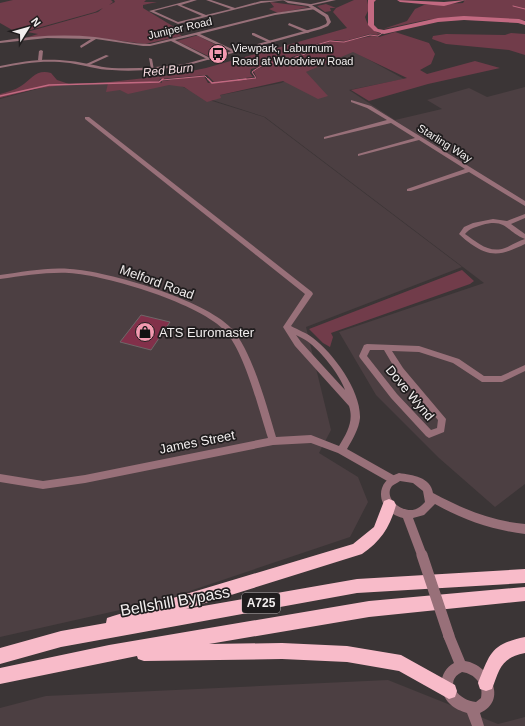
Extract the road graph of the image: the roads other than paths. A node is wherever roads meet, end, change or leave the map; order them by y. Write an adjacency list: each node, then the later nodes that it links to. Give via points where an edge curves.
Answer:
1 (194, 0): 8 (street)
2 (208, 0): 11 (street)
3 (285, 0): 6 (street); 7 (street)
4 (334, 0): 9 (street)
5 (260, 1): 6 (street); 11 (street)
6 (268, 1)
7 (296, 1): 9 (street)
8 (177, 4): 12 (street); 12 (street, via 152,11 177,22)
9 (309, 5): 10 (street)
10 (315, 8): 14 (street, via 327,16 329,22); 15 (street, Juniper Road, via 275,14)
11 (236, 9): 12 (street)
12 (205, 16)
13 (289, 24): 14 (street)
14 (308, 32): 20 (street)
15 (197, 34): 18 (street, Juniper Road); 23 (street)
16 (253, 34): 20 (street)
17 (95, 38): 18 (street, Juniper Road, via 140,45); 19 (street, Juniper Road, via 47,37); 21 (street)
18 (172, 40): 25 (street)
19 (0, 42)
20 (271, 42): 23 (street)
21 (81, 47)
22 (41, 51): 27 (street)
23 (235, 52): 25 (street)
24 (107, 56): 28 (street)
25 (209, 58): 30 (street)
26 (150, 59): 30 (street)
27 (40, 60): 28 (street, via 60,60); 29 (street)
28 (86, 65): 30 (street, via 124,70)
29 (0, 67)
30 (153, 69)
31 (353, 101): 33 (street, Starling Way, via 369,107)
32 (87, 118): 45 (street, via 309,294)
33 (391, 121): 34 (street); 35 (street, Starling Way)
34 (326, 138)
35 (418, 139): 36 (street); 37 (street, Starling Way)
36 (360, 155)
37 (468, 170): 38 (street); 39 (street, Starling Way)
38 (409, 190)
39 (525, 204)
40 (525, 216): 41 (street)
41 (506, 224): 42 (street); 43 (street, via 493,219 464,230 462,234 488,253 495,254)
42 (525, 237)
43 (525, 241)
44 (0, 277): 49 (street, Melford Road, via 69,271 100,274 187,304 204,313 228,329 240,346)
45 (287, 327): 48 (street, via 298,344); 48 (street, via 310,339 332,362 347,384)
46 (386, 347): 46 (street, Dove Wynd, via 400,370 442,419 441,430 429,434 394,396 363,356 367,347); 47 (street, Dove Wynd, via 419,349 456,361 482,380 502,380)
47 (525, 368)
48 (353, 405): 50 (street, via 356,412 354,428)
49 (274, 441): 50 (street, James Street, via 311,439); 51 (street, James Street, via 43,485)
50 (341, 450): 52 (street, James Street)
51 (0, 478)
52 (392, 479): 53 (street, via 407,476 415,478 423,484); 54 (street, via 385,489)
53 (430, 496): 55 (street, via 430,503 425,511); 56 (street, via 462,513 506,528)
54 (389, 505): 55 (street, via 399,513); 59 (highway, via 381,531 357,549)
55 (408, 515): 63 (street, bridge)
56 (525, 529)
57 (521, 575): 59 (highway, Bellshill Bypass / A725, via 357,586)
58 (525, 594): 61 (highway, A725, via 369,608)
59 (61, 639): 62 (highway, Bellshill Bypass / A725)
60 (525, 645): 65 (highway, via 509,648 496,658)
61 (109, 653): 64 (highway, A725); 66 (highway, via 282,650 347,654 401,663)
62 (0, 656)
63 (461, 666): 65 (street, via 473,668); 66 (street, via 450,672)
64 (0, 676)
65 (486, 683): 67 (street, via 486,701 478,708)
66 (449, 691): 67 (street, via 458,704)
67 (472, 709): 68 (street)
68 (478, 726)

